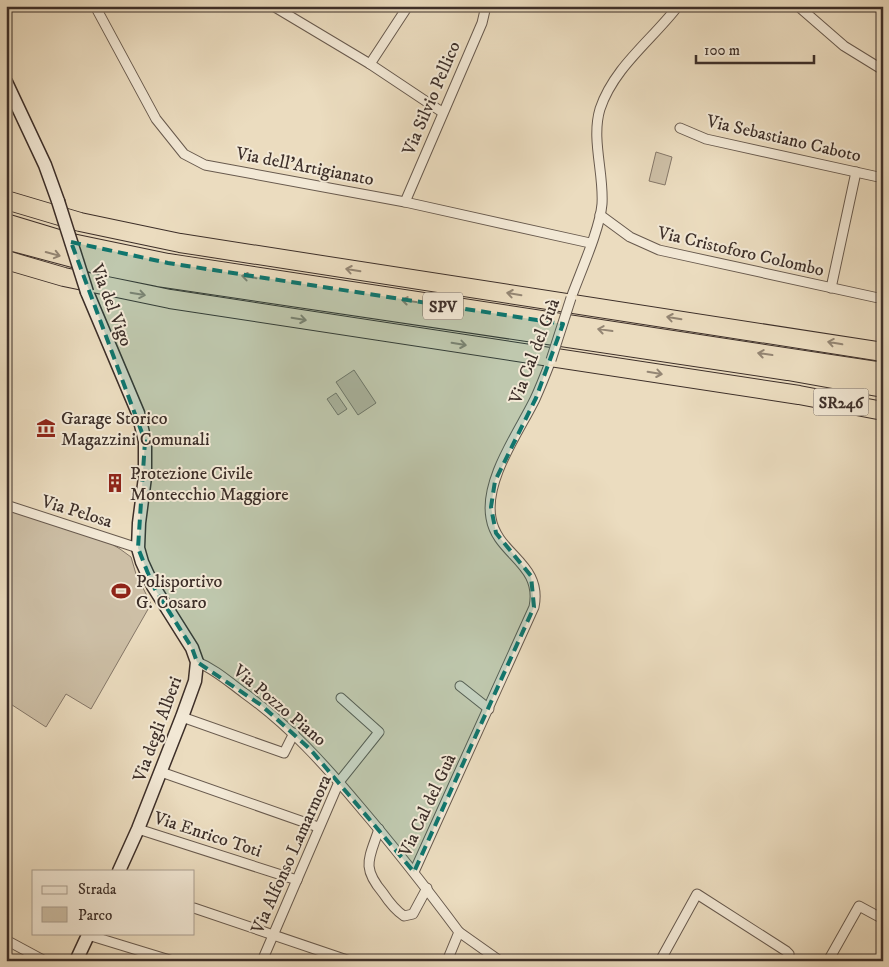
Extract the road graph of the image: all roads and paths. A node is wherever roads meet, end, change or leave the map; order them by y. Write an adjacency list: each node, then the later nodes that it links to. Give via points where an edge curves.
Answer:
1 (95, 6): 15 (street, Via dell'Artigianato, via 156,119 184,154 205,164)
2 (273, 6): 7 (street)
3 (408, 6): 7 (street)
4 (486, 6): 10 (street, Via Silvio Pellico, via 482,23)
5 (678, 6): 16 (street, Via Cal del Guà, via 614,79 600,109 597,130 602,182)
6 (798, 6): 8 (street, via 844,46)
7 (370, 64): 10 (street)
8 (883, 70)
9 (6, 82): 30 (street, Via del Vigo, bridge, via 45,165 87,292 138,413 145,442)
10 (442, 112): 15 (street, Via Silvio Pellico)
11 (680, 128): 12 (street, Via Sebastiano Caboto, via 706,139)
12 (856, 172): 13 (street, Via Sebastiano Caboto); 21 (street)
13 (883, 178)
14 (6, 200): 23 (highway, one-way to 14, via 180,243 80,222)
15 (405, 202): 19 (street, Via dell'Artigianato)
16 (600, 215): 19 (street, Via Cal del Guà); 21 (street, Via Cristoforo Colombo, via 630,237 659,250)
17 (6, 223): 24 (highway, SPV, one-way to 17, via 168,263 88,246)
18 (6, 240): 25 (highway, SPV, one-way to 25, via 167,279 788,371)
19 (590, 244): 34 (street, Via Cal del Guà, bridge, via 536,398 495,481 490,516 496,533 528,570 534,584 535,599 528,623)
20 (6, 260): 26 (highway, SR246, one-way to 26, via 83,282 170,299)
21 (831, 288): 22 (street, Via Cristoforo Colombo)
22 (883, 299)
23 (883, 352)
24 (883, 372)
25 (883, 388)
26 (799, 395): 27 (highway, SR246); 28 (highway)
27 (883, 411)
28 (883, 417)
29 (6, 505): 30 (street, Via Pelosa)
30 (138, 548): 31 (street, Via degli Alberi, via 153,586 192,648)
31 (197, 662): 35 (street, Via degli Alberi, via 195,681); 36 (street, Via Pozzo Piano, via 209,667 261,705)
32 (460, 686): 34 (street)
33 (341, 698): 38 (street, Via Alfonso Lamarmora, via 379,732)
34 (489, 709): 43 (street, Via Cal del Guà)
35 (182, 717): 36 (street, via 284,753); 37 (street, Via degli Alberi)
36 (294, 733): 38 (street, Via Pozzo Piano)
37 (160, 772): 39 (street); 40 (street, Via degli Alberi)
38 (339, 782): 39 (street, Via Alfonso Lamarmora); 41 (street, Via Pozzo Piano)
39 (318, 827): 44 (street, Via Alfonso Lamarmora)
40 (138, 828): 42 (street, Via degli Alberi); 44 (street, Via Enrico Toti)
41 (378, 829): 43 (street, Via Pozzo Piano); 45 (street, via 369,872 396,910 404,916 413,914)
42 (119, 870)
43 (414, 872): 45 (street, Via Cal del Guà)
44 (297, 880): 50 (street, Via Alfonso Lamarmora)
45 (427, 888): 48 (street, Via Cal del Guà)
46 (195, 908): 50 (street)
47 (883, 919): 61 (street, via 859,906)
48 (459, 932): 57 (street); 58 (street, Via Cal del Guà)
49 (88, 934): 53 (street); 54 (street)
50 (272, 935): 55 (street, Via Alfonso Lamarmora); 56 (street)
51 (6, 940): 52 (street)
52 (45, 961)
53 (76, 961)
54 (173, 961)
55 (262, 961)
56 (350, 961)
57 (447, 961)
58 (500, 961)
59 (660, 961): 60 (street, via 697,894 786,951 789,954)
60 (785, 961)
61 (828, 961)

